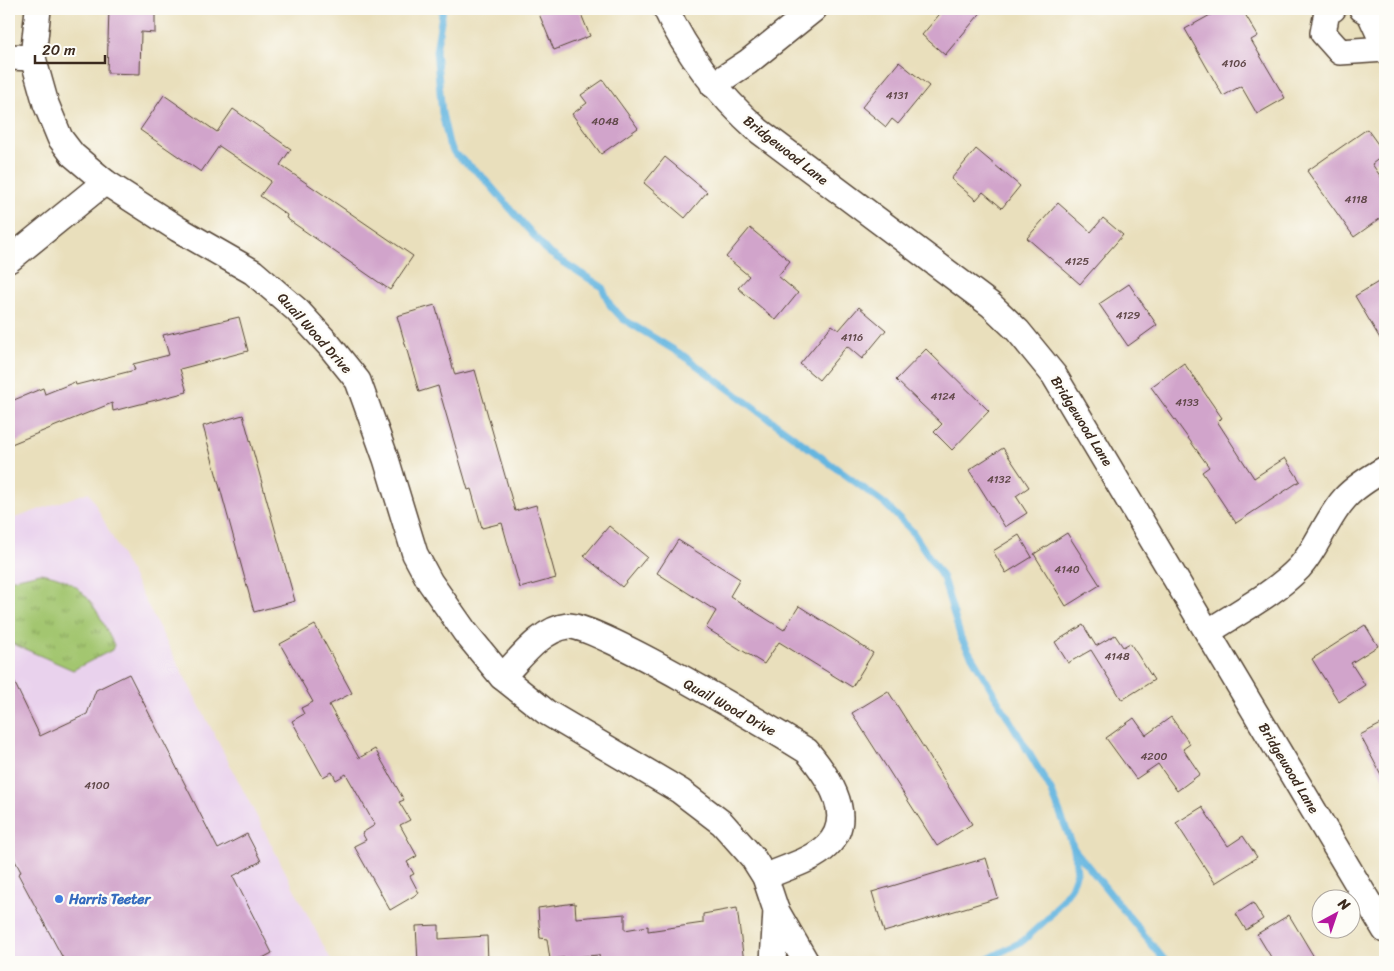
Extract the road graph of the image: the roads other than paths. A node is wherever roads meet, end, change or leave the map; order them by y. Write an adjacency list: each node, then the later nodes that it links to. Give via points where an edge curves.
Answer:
1 (38, 9): 8 (street, Quail Wood Drive)
2 (666, 9): 9 (street, Bridgewood Lane, via 684,45)
3 (814, 9): 9 (street, via 748,62)
4 (1333, 9): 6 (street, via 1326,12 1323,33 1340,52)
5 (1362, 9): 6 (street, via 1370,14)
6 (1385, 48)
7 (9, 57): 8 (street)
8 (34, 58): 10 (street, Quail Wood Drive, via 46,104 60,138 73,155)
9 (713, 85): 13 (street, Bridgewood Lane, via 759,131 991,305 1018,331 1054,375)
10 (105, 182): 11 (street); 14 (street, Quail Wood Drive, via 253,272 297,310 358,381 415,554 465,632)
11 (9, 260)
12 (1385, 469): 13 (street, via 1346,498 1330,519 1321,539 1287,579)
13 (1208, 632): 17 (street, Bridgewood Lane)
14 (502, 677): 15 (street, Quail Wood Drive, via 546,712 680,791 740,842); 15 (street, Quail Wood Drive, via 548,633 566,626 578,626 615,642 807,751 822,769 840,804 836,834 826,847)
15 (765, 876): 16 (street, Quail Wood Drive)
16 (776, 910): 18 (street, Quail Wood Drive); 19 (street, Quail Wood Drive)
17 (1385, 930)
18 (773, 962)
19 (806, 962)

